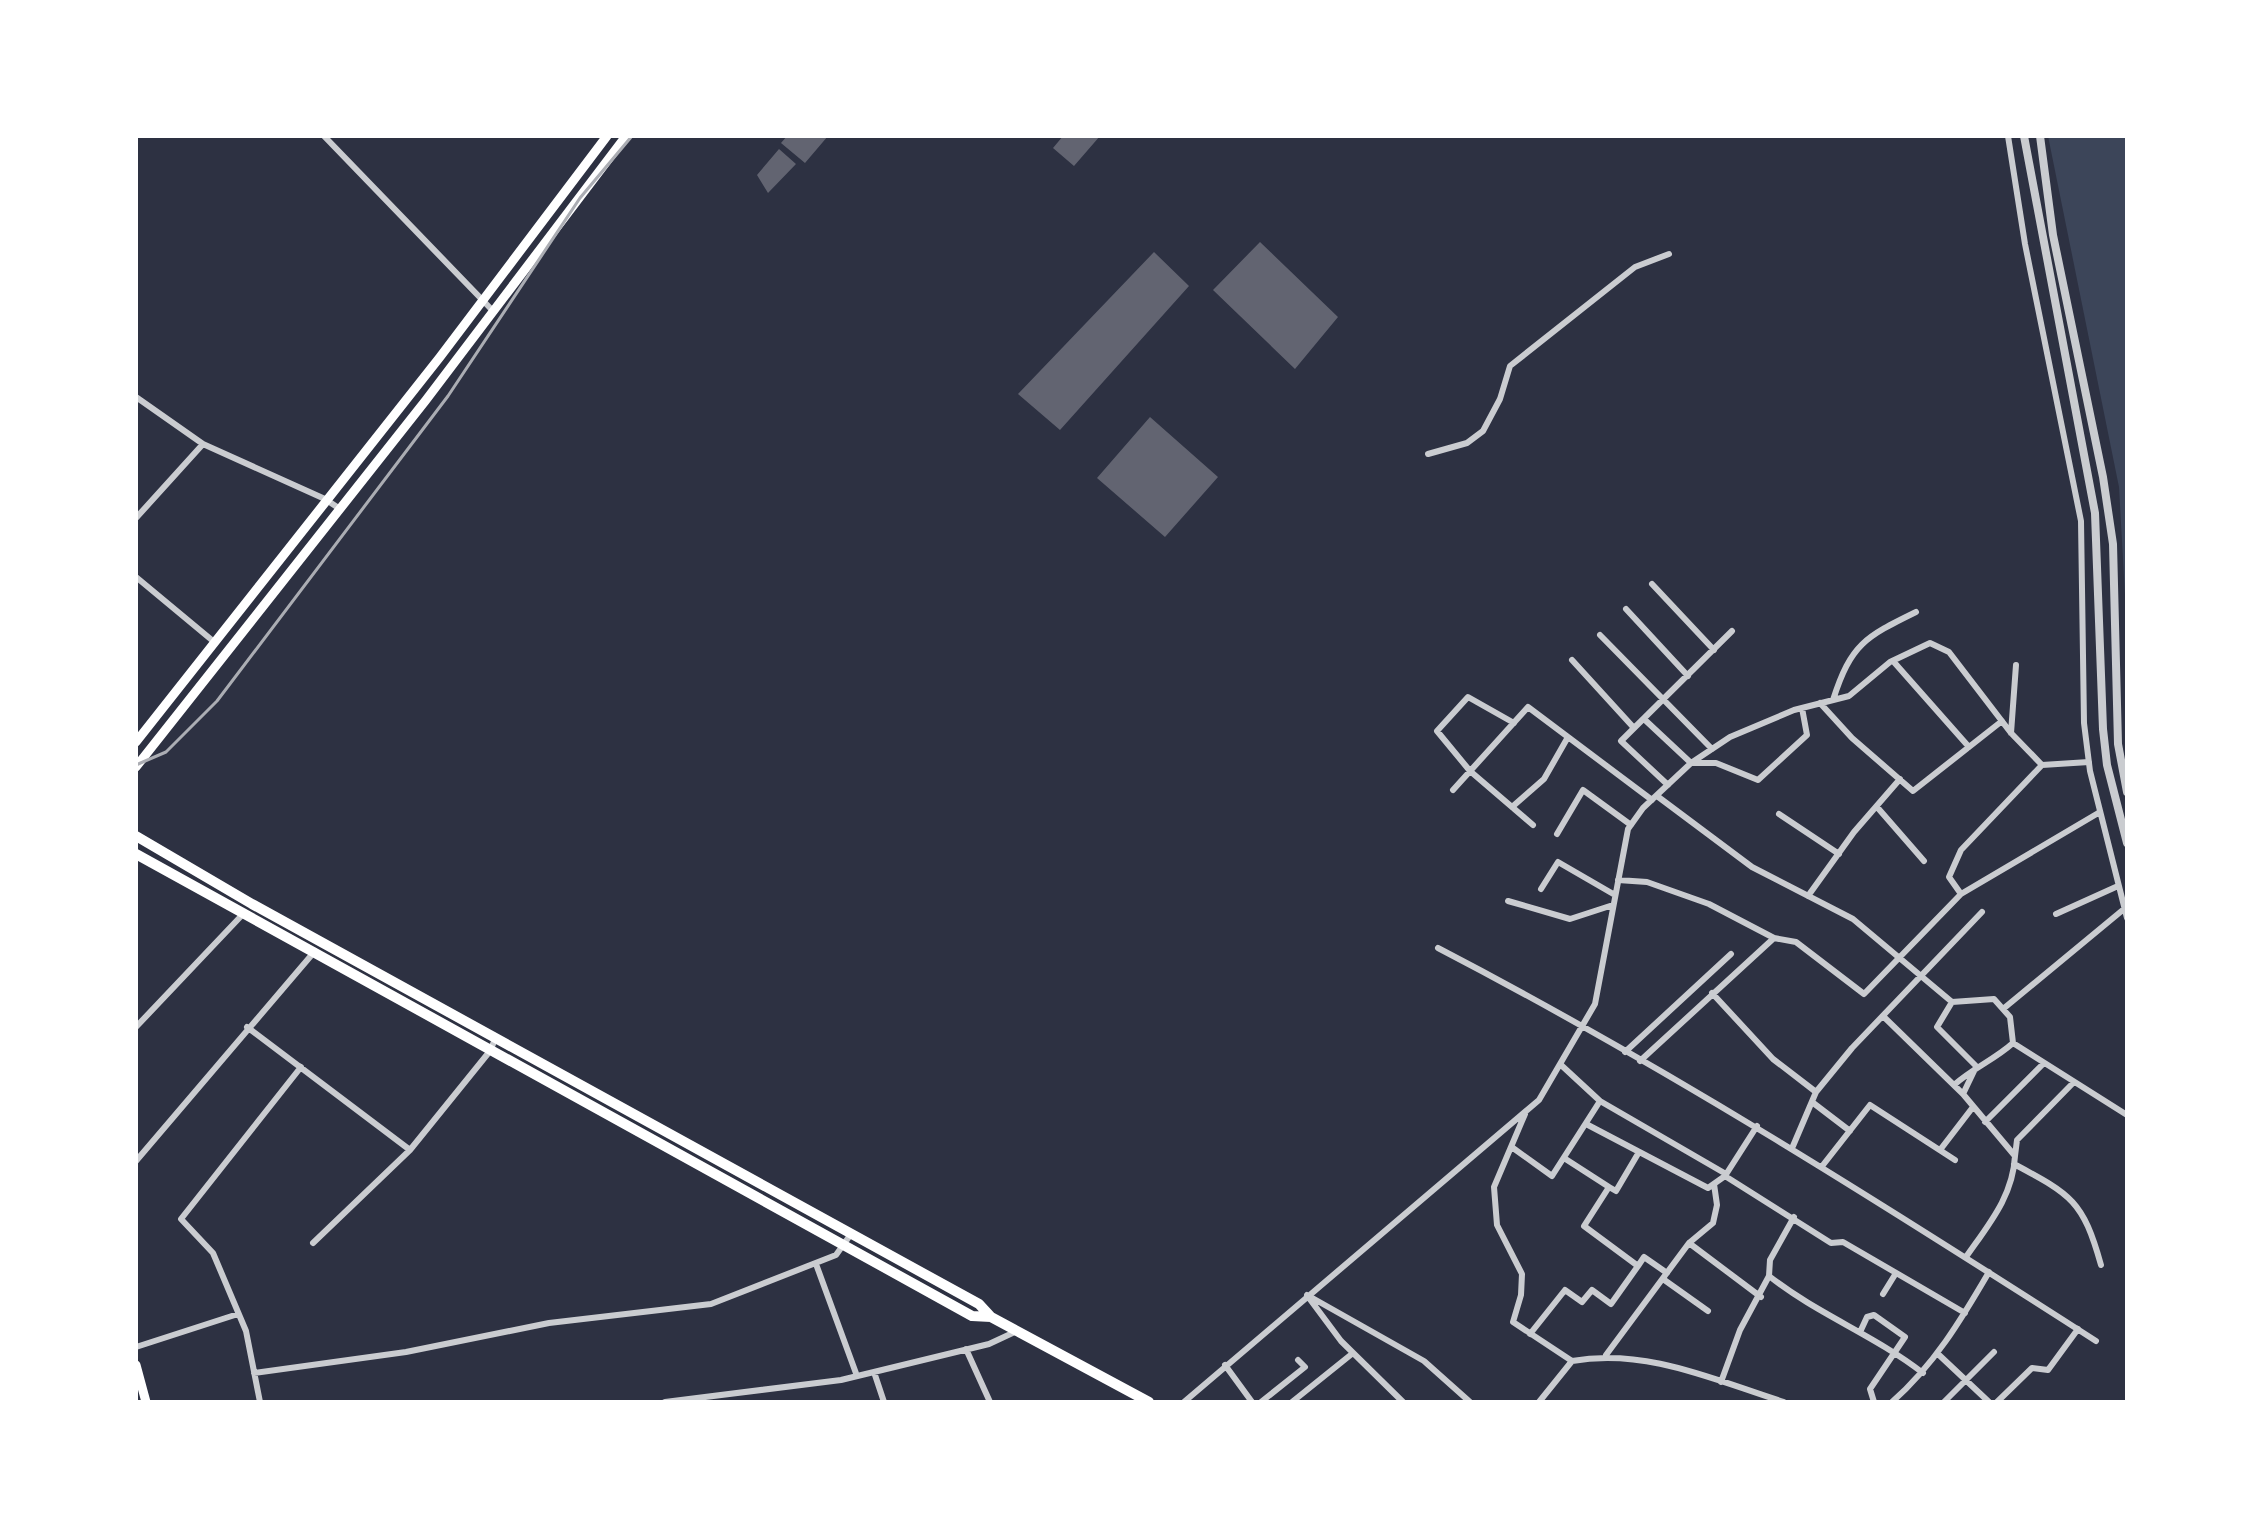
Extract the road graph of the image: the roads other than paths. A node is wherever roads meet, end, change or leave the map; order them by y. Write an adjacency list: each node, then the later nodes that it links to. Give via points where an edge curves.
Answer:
1 (324, 136): 8 (street)
2 (607, 136): 8 (main road)
3 (626, 136): 9 (main road)
4 (2008, 136): 43 (street, via 2081,521)
5 (2024, 136): 61 (street, via 2095,513 2103,729)
6 (2040, 136): 51 (street, via 2053,235 2113,544 2118,744)
7 (1669, 254): 14 (street, via 1635,267 1510,366 1483,431 1467,443)
8 (482, 299): 9 (street); 11 (main road)
9 (494, 312): 12 (main road)
10 (136, 397): 13 (street)
11 (405, 400): 12 (main road); 15 (main road)
12 (419, 409): 16 (main road)
13 (203, 444): 15 (street); 17 (street)
14 (1428, 454)
15 (325, 499): 16 (street); 24 (main road)
16 (340, 509): 46 (main road)
17 (136, 518)
18 (136, 577): 24 (street)
19 (1652, 584): 25 (street)
20 (1626, 609): 29 (street)
21 (1916, 612): 31 (street, via 1876,632 1845,661)
22 (1732, 631): 25 (street)
23 (1600, 635): 30 (street)
24 (213, 641): 40 (main road)
25 (1714, 650): 29 (street)
26 (1572, 660): 37 (street)
27 (1893, 661): 31 (street, via 1849,696); 35 (street, via 1930,643 1940,647); 41 (street)
28 (2016, 665): 38 (street)
29 (1688, 676): 30 (street)
30 (1665, 700): 34 (street); 42 (street)
31 (1833, 700): 32 (street)
32 (1820, 703): 33 (street); 48 (street)
33 (1802, 708): 42 (street); 44 (street, via 1807,735 1758,780 1716,763)
34 (1644, 719): 37 (street); 44 (street)
35 (2002, 721): 38 (street); 41 (street)
36 (1514, 723): 39 (street, via 1528,707); 47 (street); 47 (street, via 1468,697 1437,731)
37 (1634, 728): 49 (street, via 1621,741)
38 (2011, 733): 45 (street)
39 (1568, 737): 52 (street); 53 (street, via 1544,779)
40 (136, 742)
41 (1969, 747): 48 (street, via 1913,791)
42 (1712, 749): 44 (street)
43 (2089, 762): 45 (street); 55 (street)
44 (1691, 763): 49 (street)
45 (2042, 765): 68 (street, via 1961,850 1949,877)
46 (136, 767)
47 (1470, 771): 50 (street); 53 (street)
48 (1900, 779): 54 (street)
49 (1668, 785): 52 (street)
50 (1453, 790)
51 (2127, 792)
52 (1654, 798): 58 (street); 70 (street, via 1752,867)
53 (1512, 807): 57 (street)
54 (1877, 807): 63 (street); 64 (street)
55 (2100, 812): 66 (street); 68 (street)
56 (1779, 814): 63 (street)
57 (1533, 825)
58 (1631, 825): 59 (street, via 1583,790); 65 (street)
59 (1557, 834)
60 (136, 836): 72 (main road)
61 (2127, 843)
62 (136, 854): 77 (main road)
63 (1839, 854): 70 (street)
64 (1924, 861)
65 (1618, 880): 69 (street); 79 (street, via 1647,882 1709,904)
66 (2118, 886): 74 (street); 76 (street)
67 (1541, 889): 69 (street, via 1558,862)
68 (1961, 894): 84 (street)
69 (1615, 895): 73 (street)
70 (1808, 896): 84 (street, via 1853,919)
71 (1508, 901): 73 (street, via 1570,919)
72 (252, 904): 77 (street); 80 (main road)
73 (1613, 905): 90 (street, via 1595,1004)
74 (2124, 909): 78 (street); 88 (street)
75 (1982, 912): 85 (street)
76 (2056, 914)
77 (241, 916): 82 (main road); 91 (street)
78 (2127, 918)
79 (1774, 938): 84 (street, via 1796,942 1864,994); 86 (street)
80 (322, 942): 82 (street); 93 (main road)
81 (1438, 948): 90 (street)
82 (313, 953): 92 (street); 95 (main road)
83 (1731, 954): 96 (street)
84 (1899, 956): 85 (street)
85 (1922, 976): 87 (street); 89 (street)
86 (1712, 993): 97 (street); 104 (street, via 1773,1059)
87 (1952, 1002): 88 (street, via 1994,999); 100 (street, via 1937,1027)
88 (2003, 1009): 94 (street, via 2010,1017)
89 (1883, 1016): 103 (street); 104 (street)
90 (1581, 1026): 96 (street); 99 (street)
91 (136, 1027)
92 (247, 1027): 101 (street); 123 (street)
93 (496, 1037): 95 (street); 129 (main road)
94 (2013, 1043): 98 (street); 100 (street, via 1991,1062)
95 (490, 1051): 117 (street); 132 (main road)
96 (1625, 1052): 97 (street)
97 (1640, 1061): 113 (street)
98 (2044, 1063): 102 (street); 111 (street)
99 (1560, 1064): 106 (street); 109 (street)
100 (1976, 1066): 103 (street); 105 (street)
101 (301, 1067): 117 (street); 146 (street, via 181,1219 213,1253)
102 (2074, 1082): 110 (street); 122 (street, via 2017,1140)
103 (1954, 1085): 105 (street)
104 (1816, 1092): 107 (street)
105 (1963, 1094): 108 (street)
106 (1600, 1101): 112 (street); 125 (street)
107 (1812, 1102): 114 (street); 115 (street)
108 (1973, 1107): 111 (street); 118 (street)
109 (1525, 1114): 116 (street); 142 (street)
110 (2127, 1115)
111 (1985, 1122): 122 (street)
112 (1588, 1125): 119 (street); 120 (street)
113 (1757, 1126): 115 (street); 125 (street)
114 (1850, 1131): 118 (street, via 1870,1105); 124 (street)
115 (1793, 1146): 124 (street)
116 (1513, 1148): 120 (street, via 1552,1176); 151 (street, via 1494,1187 1494,1205 1497,1225 1522,1274 1513,1322)
117 (410, 1150): 130 (street)
118 (1940, 1150): 121 (street)
119 (1639, 1152): 126 (street, via 1708,1188); 127 (street, via 1616,1191)
120 (1564, 1158): 127 (street)
121 (1955, 1160)
122 (2014, 1160): 133 (street, via 2001,1206); 135 (street, via 2079,1207)
123 (136, 1161)
124 (1823, 1165): 133 (street)
125 (1725, 1175): 126 (street); 128 (street)
126 (1714, 1184): 131 (street, via 1713,1223)
127 (1609, 1187): 136 (street, via 1584,1226)
128 (1794, 1217): 138 (street, via 1831,1243 1843,1242); 140 (street, via 1770,1260)
129 (851, 1234): 132 (street); 147 (main road, via 979,1304)
130 (313, 1243)
131 (1689, 1243): 139 (street); 143 (street)
132 (844, 1245): 134 (street); 147 (main road, via 972,1316)
133 (1966, 1257): 137 (street)
134 (816, 1264): 166 (street, via 711,1304 549,1323 406,1352); 168 (street)
135 (2101, 1265)
136 (1638, 1266): 139 (street, via 1644,1257); 151 (street, via 1611,1304 1592,1290 1582,1302 1565,1290)
137 (1989, 1272): 145 (street); 148 (street)
138 (1896, 1273): 141 (street); 145 (street)
139 (1665, 1276): 144 (street); 159 (street)
140 (1769, 1276): 143 (street); 149 (street, via 1803,1303)
141 (1883, 1294)
142 (1307, 1295): 157 (street); 163 (street); 184 (street, via 1424,1361)
143 (1761, 1297): 171 (street, via 1740,1330)
144 (1708, 1311)
145 (1965, 1313): 158 (street)
146 (238, 1314): 153 (street); 166 (street)
147 (991, 1317): 150 (main road)
148 (2078, 1329): 152 (street); 191 (street, via 2048,1370 2032,1368)
149 (1861, 1330): 155 (street); 155 (street, via 1874,1315 1905,1337)
150 (1017, 1331): 154 (street); 178 (main road)
151 (1530, 1334): 161 (street)
152 (2096, 1341)
153 (136, 1347)
154 (966, 1349): 165 (street); 177 (street)
155 (1895, 1351): 167 (street); 187 (street, via 1870,1389)
156 (1994, 1352): 169 (street)
157 (1353, 1353): 170 (street); 183 (street)
158 (1938, 1354): 167 (street); 169 (street)
159 (1606, 1355): 161 (street); 171 (street, via 1664,1362)
160 (1298, 1360): 164 (street)
161 (1572, 1361): 185 (street)
162 (136, 1365): 173 (main road)
163 (1225, 1365): 179 (street); 180 (street)
164 (1305, 1367): 170 (street); 181 (street)
165 (874, 1372): 168 (street); 176 (street)
166 (254, 1373): 174 (street)
167 (1923, 1373): 188 (street)
168 (857, 1376): 172 (street)
169 (1966, 1380): 189 (street); 190 (street)
170 (1318, 1381): 182 (street)
171 (1721, 1382): 186 (street)
172 (722, 1399): 175 (street)
173 (146, 1402)
174 (260, 1402)
175 (665, 1402)
176 (884, 1402)
177 (990, 1402)
178 (1149, 1402)
179 (1184, 1402)
180 (1252, 1402)
181 (1261, 1402)
182 (1292, 1402)
183 (1403, 1402)
184 (1470, 1402)
185 (1539, 1402)
186 (1784, 1402)
187 (1874, 1402)
188 (1892, 1402)
189 (1944, 1402)
190 (1989, 1402)
191 (1997, 1402)

